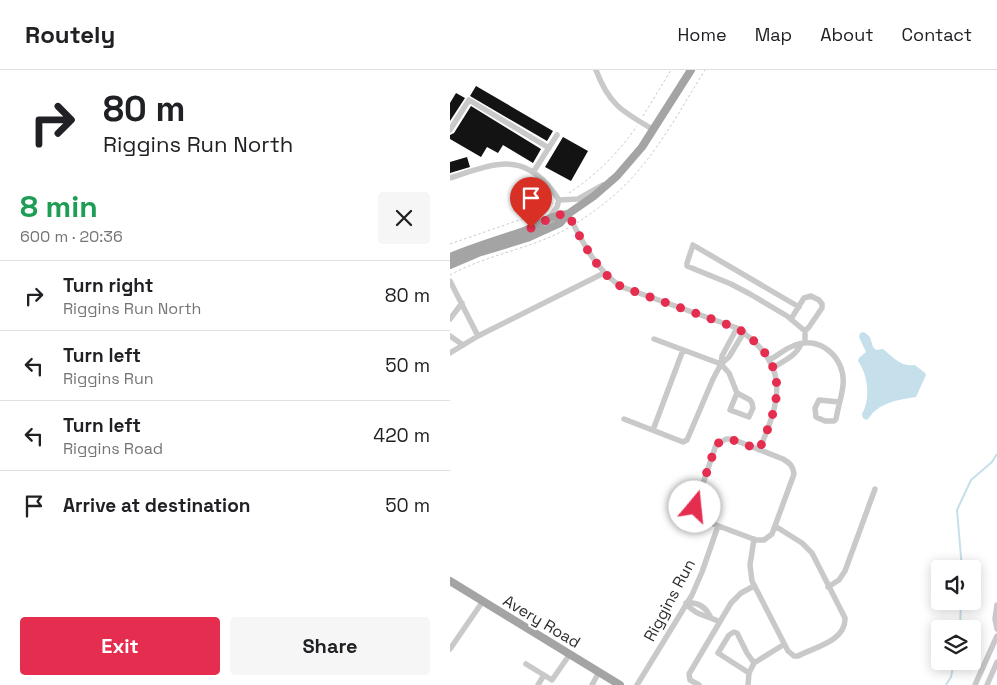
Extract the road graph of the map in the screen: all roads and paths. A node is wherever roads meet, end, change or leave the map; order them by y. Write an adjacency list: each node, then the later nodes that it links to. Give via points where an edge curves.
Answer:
1 (596, 70): 4 (street, via 610,99)
2 (671, 70): 4 (path)
3 (691, 70): 6 (main road)
4 (639, 122): 6 (street); 12 (path, via 602,166)
5 (450, 130): 8 (street, via 469,100)
6 (654, 130): 10 (main road)
7 (557, 135): 8 (street)
8 (549, 148): 9 (street)
9 (534, 171): 11 (street, via 517,164 504,164); 12 (street)
10 (617, 176): 12 (street, via 578,199); 13 (main road)
11 (450, 178)
12 (559, 200): 14 (street); 15 (path, via 524,218)
13 (568, 214): 14 (main road); 17 (main road, via 560,222 527,238); 18 (street)
14 (549, 218): 16 (main road)
15 (450, 244)
16 (450, 257)
17 (450, 265)
18 (604, 273): 24 (street, via 622,287); 28 (street)
19 (450, 280): 20 (street)
20 (462, 303): 22 (street); 28 (street)
21 (799, 307): 23 (street); 23 (street, via 694,245 688,266 731,284); 25 (street, via 807,296 822,304)
22 (450, 320)
23 (791, 320): 25 (street)
24 (737, 328): 26 (street); 37 (street)
25 (805, 331): 30 (street)
26 (744, 332): 36 (street); 37 (street)
27 (450, 336): 31 (street)
28 (478, 336): 31 (street)
29 (654, 339): 32 (street)
30 (803, 344): 33 (street, via 793,345); 35 (street); 40 (street, via 814,342 835,356 843,385)
31 (463, 345): 34 (street)
32 (683, 350): 37 (street); 42 (street)
33 (784, 351): 35 (street); 36 (street)
34 (450, 353)
35 (789, 358): 38 (street)
36 (770, 360): 38 (street)
37 (721, 364): 39 (street, via 729,373); 42 (street, via 690,437 683,442)
38 (774, 367): 43 (street, via 778,391 768,431)
39 (737, 393): 39 (street, via 730,410 749,417 752,403)
40 (839, 402): 40 (street, via 834,421 816,417 815,408 819,400)
41 (624, 419): 42 (street)
42 (653, 430)
43 (759, 450): 45 (street, via 732,439 716,445 694,510 700,519); 46 (street, via 790,462 793,468 794,474)
44 (875, 489): 50 (street, via 845,571)
45 (718, 526): 47 (street); 52 (street, Riggins Run, via 702,572)
46 (775, 526): 47 (street, via 768,538); 50 (street, via 812,553)
47 (754, 539): 49 (street, via 750,565)
48 (450, 581): 51 (main road, Avery Road)
49 (754, 586): 57 (street, via 736,598); 60 (street)
50 (828, 587): 60 (street, via 845,618 838,637 794,656)
51 (484, 601): 61 (street); 62 (main road, Avery Road)
52 (686, 603): 54 (street, via 695,602); 55 (street); 72 (street, Riggins Run)
53 (997, 605): 58 (street)
54 (703, 608): 55 (street); 56 (street)
55 (699, 614): 56 (street)
56 (710, 616): 57 (street)
57 (720, 622): 73 (street, via 689,674 690,680)
58 (997, 629)
59 (997, 636): 75 (street)
60 (783, 644): 64 (street)
61 (450, 649)
62 (570, 654): 66 (main road, Avery Road); 68 (street, via 552,680)
63 (997, 662): 76 (street)
64 (754, 663): 67 (street); 67 (street, via 737,633 729,635 718,653)
65 (526, 664): 68 (street)
66 (599, 672): 70 (street); 71 (main road, Avery Road)
67 (749, 673): 74 (street)
68 (544, 675): 69 (street)
69 (538, 685)
70 (592, 685)
71 (620, 685)
72 (638, 685)
73 (699, 685)
74 (748, 685)
75 (975, 685)
76 (987, 685)

